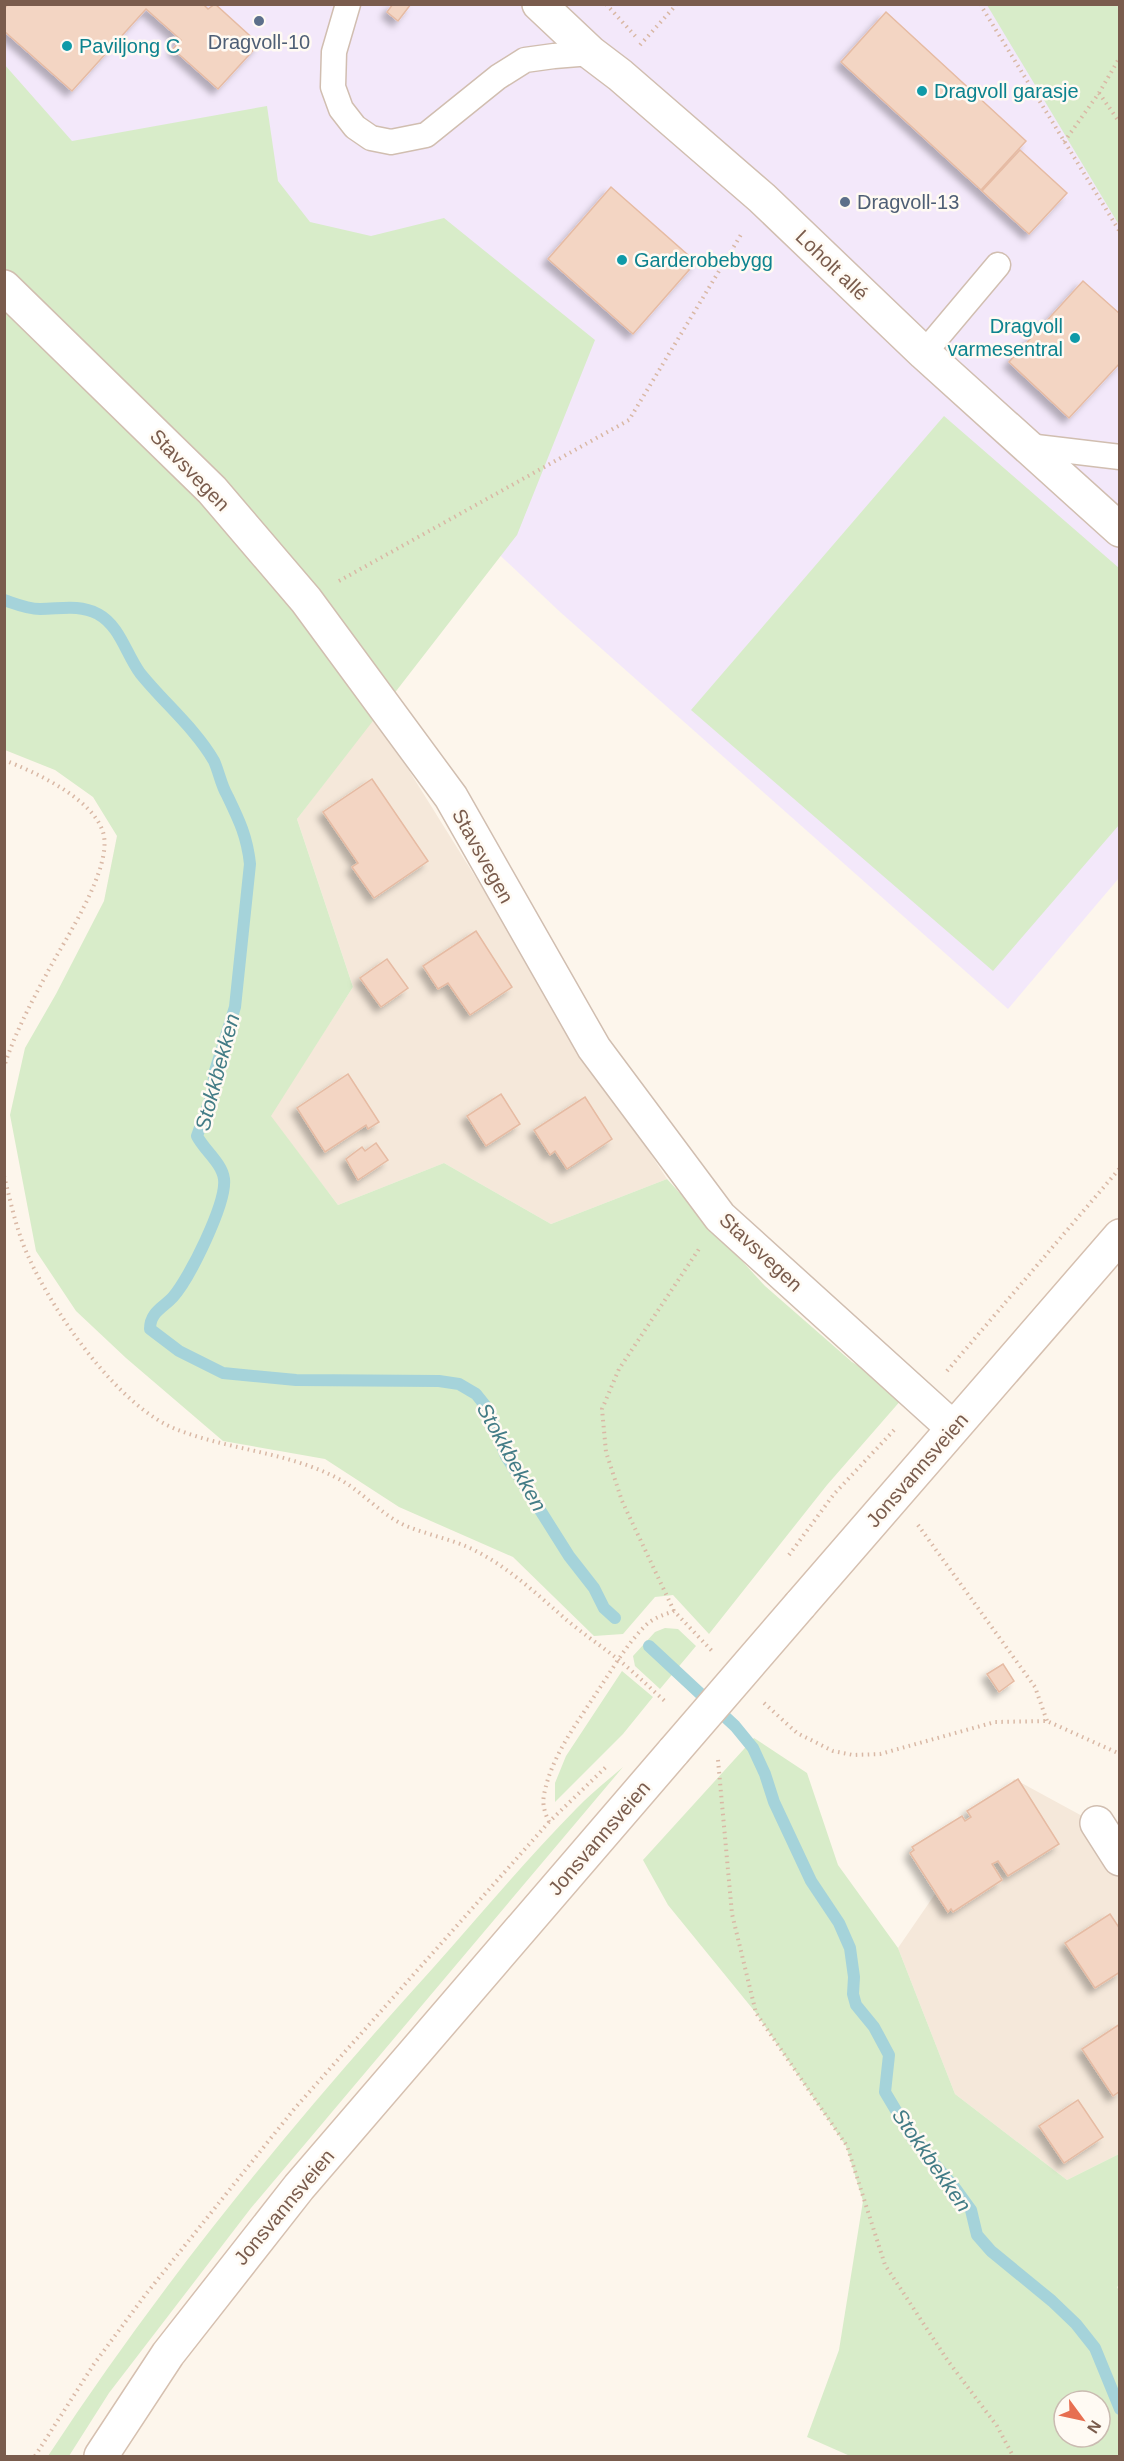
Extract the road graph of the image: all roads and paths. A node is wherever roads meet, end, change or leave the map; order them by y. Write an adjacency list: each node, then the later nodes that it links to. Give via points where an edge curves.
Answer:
1 (348, 4): 7 (lane, via 334,52 333,87 341,109 355,127 371,138 391,142 426,135 525,60)
2 (539, 4): 7 (street, Loholt allé)
3 (606, 4): 6 (path)
4 (677, 4): 6 (path)
5 (981, 4): 12 (path)
6 (641, 43): 9 (path)
7 (591, 53): 9 (street, Loholt allé)
8 (1119, 57): 10 (path)
9 (620, 75): 13 (street, Loholt allé)
10 (1099, 93): 11 (path); 12 (path)
11 (1119, 123)
12 (1064, 142): 14 (path)
13 (762, 198): 17 (street, Loholt allé); 21 (path, via 629,420)
14 (1119, 232)
15 (998, 265): 17 (lane)
16 (4, 287): 21 (street, Stavsvegen, via 212,490)
17 (924, 354): 18 (street, Loholt allé)
18 (1028, 446): 19 (lane); 20 (street, Loholt allé)
19 (1119, 457)
20 (1119, 530)
21 (306, 600): 25 (street, Stavsvegen, via 451,797 594,1048)
22 (4, 760): 23 (path, via 40,776 79,801 103,832 104,850 91,891 31,1003)
23 (4, 1067)
24 (4, 1176): 30 (path, via 28,1256 46,1294 100,1367 148,1412 175,1429 196,1436 312,1465 347,1483 403,1524 476,1551 518,1579)
25 (720, 1217): 27 (street, Stavsvegen); 29 (path, via 618,1369 602,1409 606,1452 622,1501)
26 (1119, 1236): 27 (street, Jonsvannsveien)
27 (953, 1428): 28 (street, Jonsvannsveien)
28 (896, 1494): 32 (path, via 1035,1687 1047,1721); 37 (street, Jonsvannsveien, bridge, via 299,2187 168,2354)
29 (674, 1611)
30 (668, 1704)
31 (717, 1748): 38 (path, via 732,1914 756,2013 846,2146 885,2265 948,2361 997,2426)
32 (1119, 1754)
33 (615, 1759): 36 (path, via 549,1822 295,2108 94,2364)
34 (1097, 1823): 35 (street)
35 (1119, 1859)
36 (35, 2457)
37 (101, 2457)
38 (1014, 2457)

